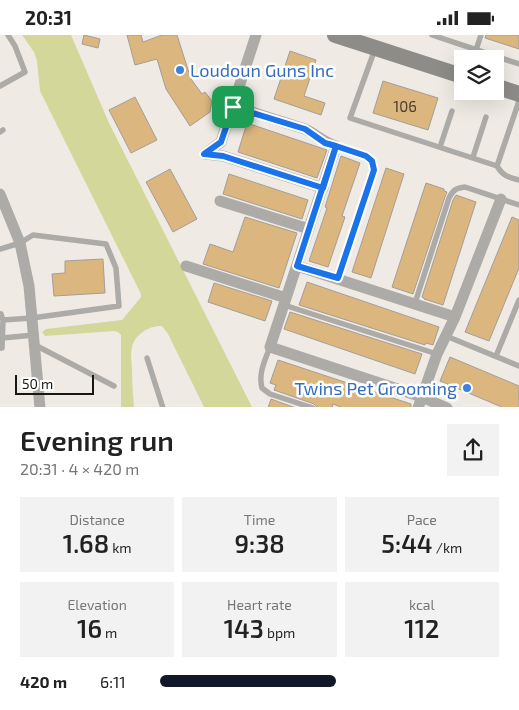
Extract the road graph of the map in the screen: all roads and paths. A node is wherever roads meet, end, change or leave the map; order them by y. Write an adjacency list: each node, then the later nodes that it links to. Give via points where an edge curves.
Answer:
1 (8, 35): 11 (lane, via 25,72)
2 (256, 35): 15 (street)
3 (335, 35): 7 (main road)
4 (432, 35): 6 (lane)
5 (481, 35): 8 (lane)
6 (441, 36): 8 (lane)
7 (369, 44): 10 (main road); 21 (lane, via 350,119)
8 (476, 49): 9 (lane)
9 (519, 64)
10 (454, 73)
11 (0, 86)
12 (504, 89): 13 (main road)
13 (519, 94)
14 (519, 101): 18 (lane)
15 (233, 107): 20 (street, via 305,129 325,143); 25 (street, via 221,142 204,154 223,156)
16 (452, 111): 21 (lane)
17 (486, 117): 22 (lane)
18 (512, 122): 19 (lane); 23 (lane)
19 (519, 124)
20 (336, 146): 25 (street); 35 (lane, via 366,156 372,161 374,170)
21 (440, 147): 22 (lane)
22 (473, 157): 23 (lane)
23 (498, 166): 24 (lane, via 502,173)
24 (519, 180)
25 (323, 188): 30 (street)
26 (0, 194): 31 (street)
27 (501, 199): 29 (lane); 38 (lane, via 465,187 457,187 452,192); 40 (street)
28 (220, 201): 30 (street)
29 (519, 205)
30 (309, 229): 34 (street)
31 (20, 243): 32 (lane); 41 (street); 41 (lane, via 33,235 106,244 116,268 118,306)
32 (0, 249)
33 (186, 266): 37 (street)
34 (297, 266): 35 (street); 37 (street)
35 (338, 278): 38 (street)
36 (519, 300): 48 (lane)
37 (285, 301): 45 (street); 47 (lane)
38 (415, 303): 40 (street)
39 (1, 317): 41 (lane); 43 (lane)
40 (455, 317): 42 (street)
41 (32, 318): 44 (street)
42 (446, 336): 47 (street); 48 (lane)
43 (2, 338): 44 (lane); 46 (lane)
44 (34, 340): 51 (lane); 53 (street)
45 (270, 347): 52 (street); 55 (lane, via 261,372 262,388 270,394)
46 (0, 348)
47 (437, 354): 52 (street)
48 (496, 356): 50 (lane)
49 (148, 358): 54 (lane)
50 (519, 366)
51 (114, 386)
52 (420, 402): 56 (street)
53 (40, 407)
54 (162, 407)
55 (313, 407)
56 (447, 407)

